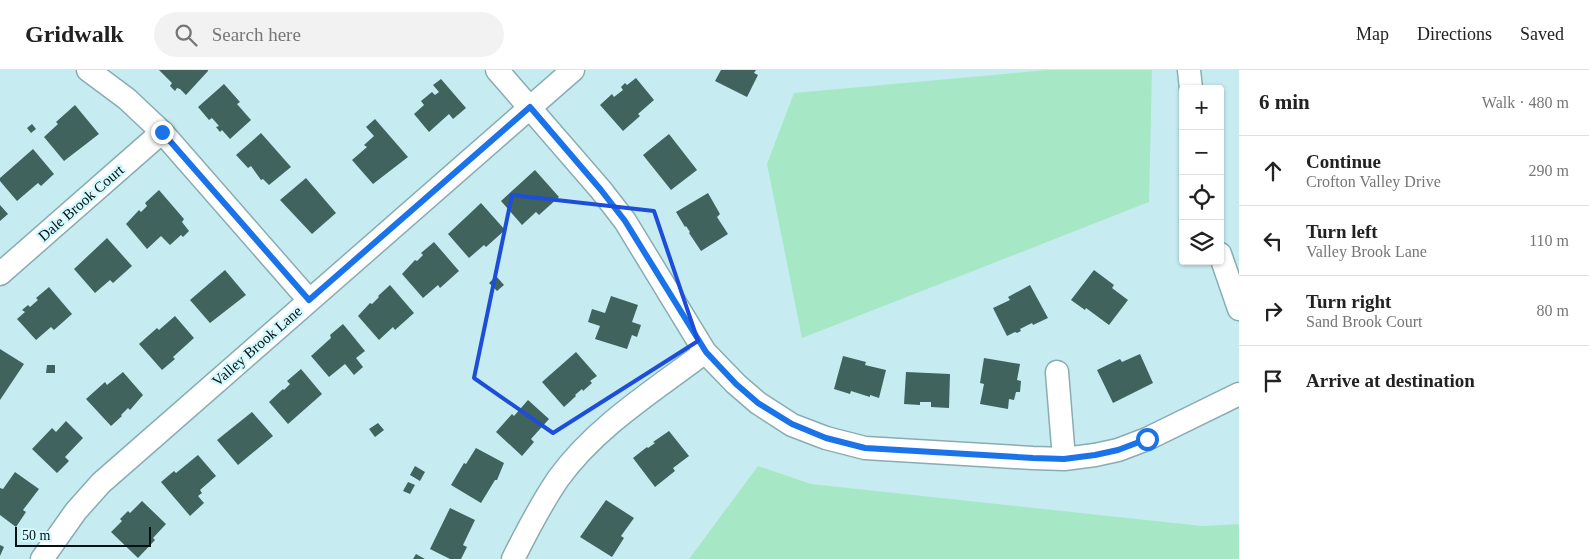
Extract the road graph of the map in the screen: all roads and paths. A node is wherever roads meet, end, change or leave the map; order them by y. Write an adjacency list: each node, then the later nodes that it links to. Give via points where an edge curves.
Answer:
1 (88, 70): 7 (street, via 127,99)
2 (497, 70): 6 (street)
3 (574, 70): 6 (street, Valley Brook Lane)
4 (1189, 70): 5 (street)
5 (1191, 85)
6 (530, 107): 10 (street, Valley Brook Lane); 12 (street, via 625,221)
7 (162, 132): 9 (street, Dale Brook Court); 10 (street)
8 (1224, 265): 11 (street)
9 (0, 274)
10 (309, 300): 16 (street, Valley Brook Lane, via 101,482)
11 (1239, 309)
12 (706, 352): 15 (street, via 758,403 792,424 826,438 865,448); 17 (street, via 610,423 584,449 559,478 533,518)
13 (1057, 372): 15 (street)
14 (1239, 394): 15 (street, via 1118,450)
15 (1064, 459)
16 (42, 559)
17 (513, 559)

